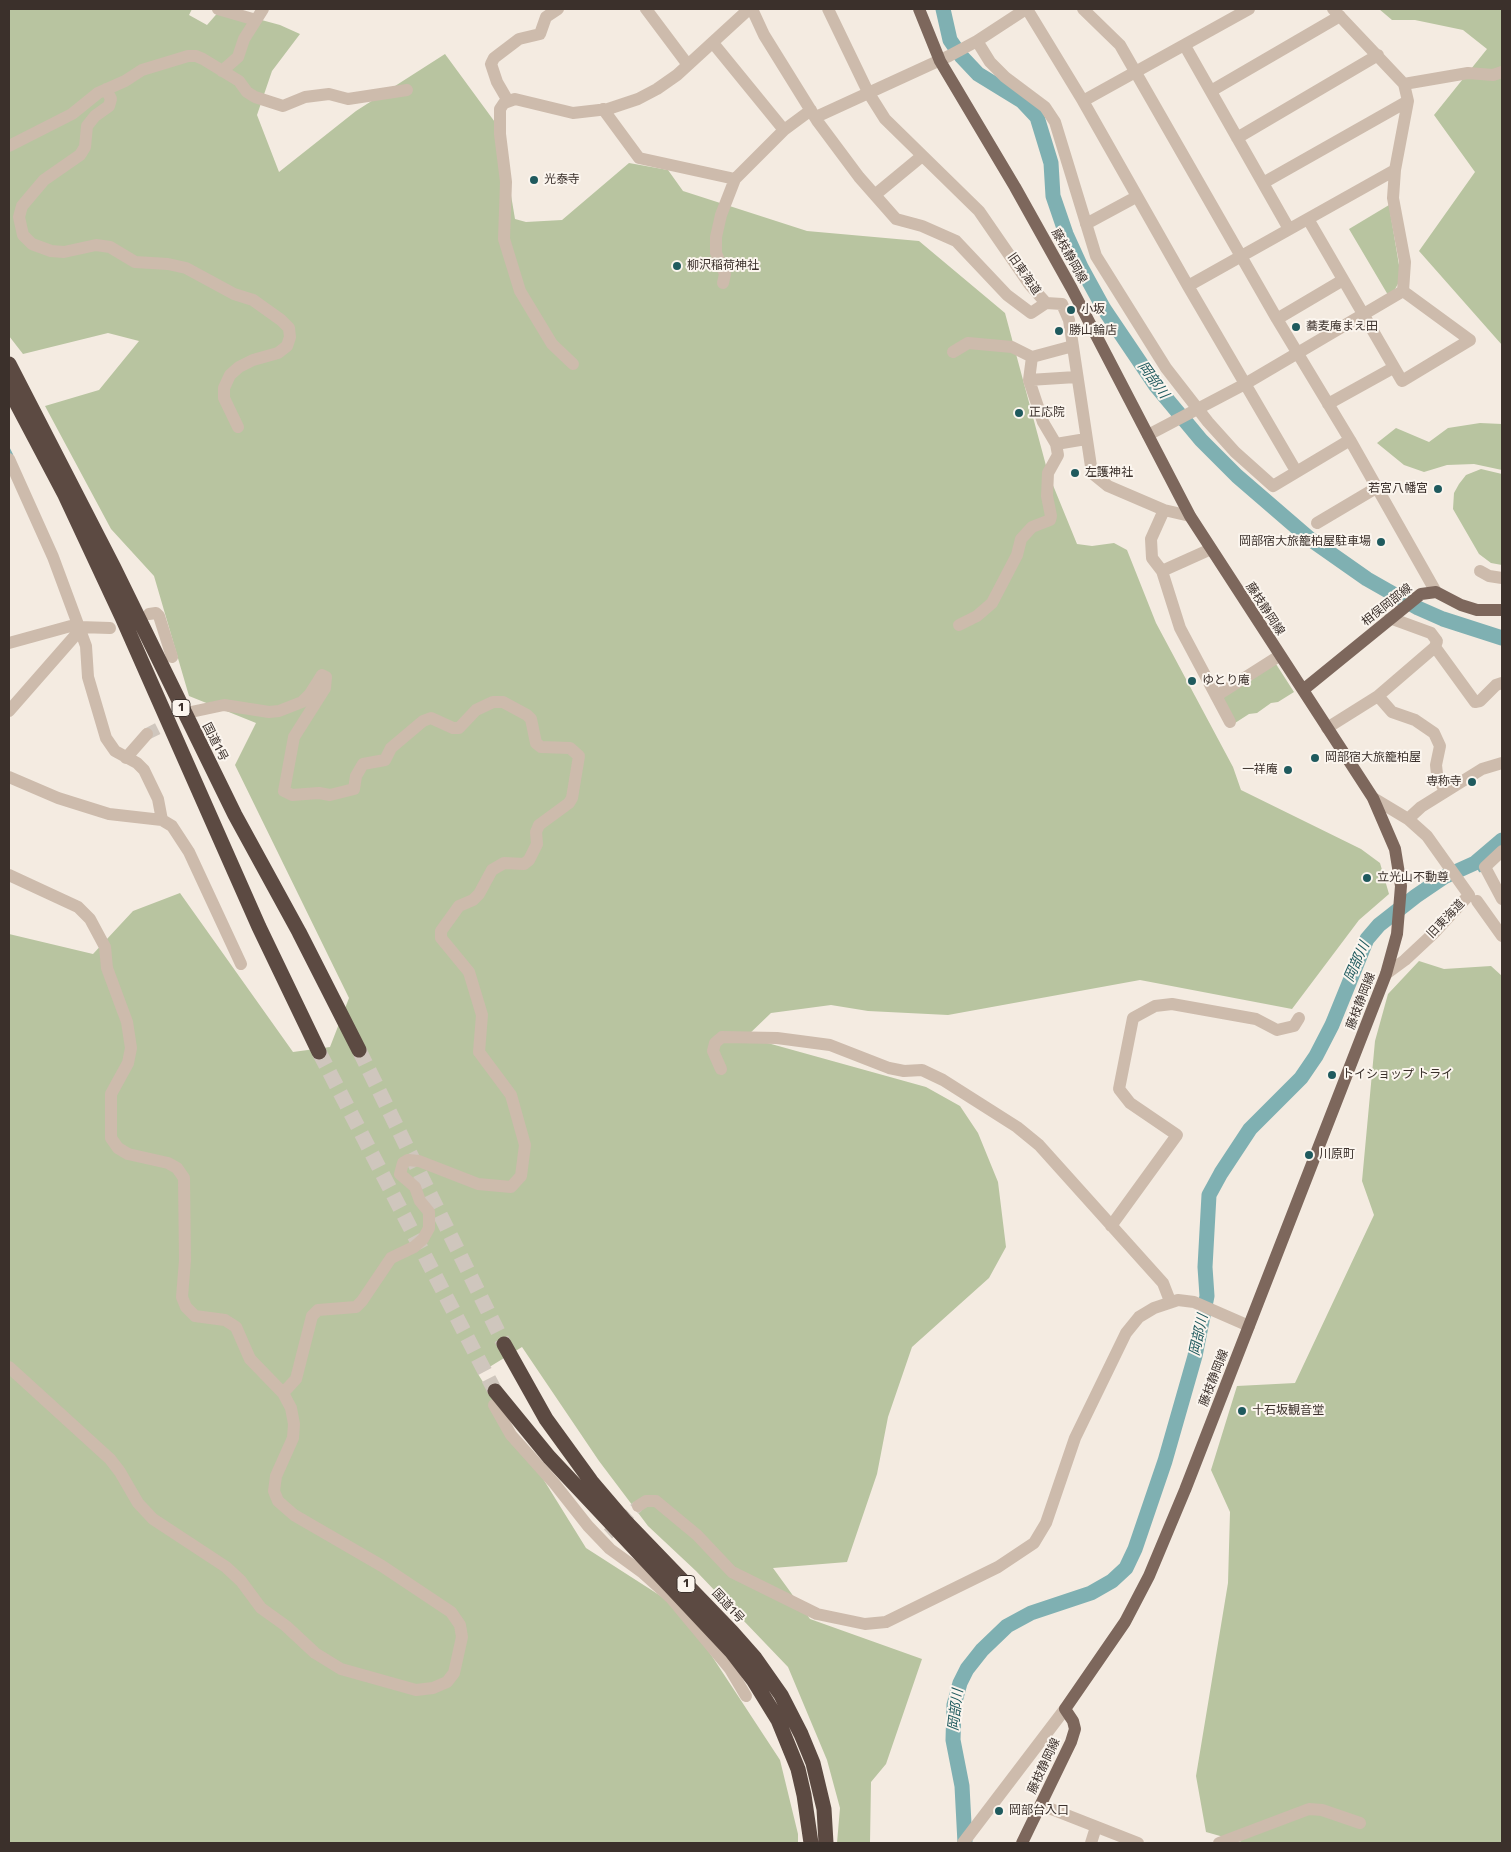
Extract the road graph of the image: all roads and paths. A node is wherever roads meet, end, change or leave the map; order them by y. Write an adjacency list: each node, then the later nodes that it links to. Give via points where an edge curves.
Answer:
1 (218, 9): 11 (street)
2 (558, 9): 26 (street, via 546,17 540,34 519,39 494,58 491,64)
3 (646, 9): 17 (street)
4 (751, 9): 13 (street); 30 (street)
5 (828, 9): 25 (street, 旧東海道)
6 (919, 9): 16 (main road, 藤枝静岡線)
7 (1026, 9): 12 (street); 27 (street)
8 (1083, 9): 19 (street, via 1120,45)
9 (1248, 9): 14 (street)
10 (1336, 12): 15 (street); 24 (street)
11 (259, 14): 18 (street, via 244,39 238,57)
12 (977, 41): 16 (street); 41 (street, via 995,67 1045,107 1055,122)
13 (713, 42): 17 (street); 31 (street)
14 (1185, 46): 19 (street); 24 (street)
15 (1378, 55): 21 (street); 32 (street)
16 (944, 59): 25 (street); 47 (main road, 藤枝静岡線)
17 (688, 66): 29 (street, via 638,99)
18 (222, 71): 22 (street, via 196,56 188,56 142,70); 23 (street, via 239,81 255,97 283,106 305,96 329,94 348,99)
19 (1135, 72): 27 (street); 43 (street)
20 (1502, 72): 21 (street, via 1493,75 1468,73)
21 (1404, 84): 28 (street)
22 (106, 89): 33 (street, via 72,114); 66 (street, via 111,99 109,106 87,126 85,146 80,156 44,180 22,206 19,216 23,235 32,244 51,251 64,252 96,245 110,247 136,262 186,268 234,294 253,300 281,320 289,328 287,346 278,353 239,367 230,375 224,388 224,398)
23 (407, 90)
24 (1211, 91): 32 (street)
25 (868, 92): 30 (street); 34 (street, 旧東海道, via 885,119)
26 (508, 101): 29 (street, via 515,99 573,113); 58 (street, via 500,109 499,118 506,182 504,238 520,291 552,344)
27 (1083, 101): 39 (street)
28 (1408, 101): 35 (street); 37 (street)
29 (603, 109): 36 (street, via 639,158)
30 (813, 114): 31 (street); 38 (street, via 859,178)
31 (784, 130): 36 (street)
32 (1237, 138): 37 (street)
33 (9, 146)
34 (922, 156): 38 (street); 49 (street, 旧東海道, via 979,211)
35 (1395, 170): 40 (street); 48 (street, via 1394,198 1405,262)
36 (735, 179): 45 (street, via 716,237 716,253 725,274)
37 (1263, 183): 42 (street)
38 (876, 194): 49 (street, via 896,219 956,241 1007,295 1031,312)
39 (1136, 196): 41 (street); 46 (street)
40 (1308, 219): 42 (street); 44 (street)
41 (1086, 224): 65 (street, via 1096,256 1119,295 1166,368)
42 (1289, 229): 43 (street)
43 (1242, 256): 46 (street); 52 (street)
44 (1343, 280): 51 (street); 52 (street)
45 (723, 283)
46 (1188, 286): 62 (street)
47 (1072, 289): 50 (street); 67 (main road, 藤枝静岡線)
48 (1402, 291): 51 (street); 59 (street, via 1470,340 1402,381)
49 (1046, 303): 50 (street, 旧東海道)
50 (1062, 304): 53 (street, via 1069,320)
51 (1364, 314): 55 (street); 59 (street)
52 (1277, 319): 55 (street)
53 (1073, 346): 56 (street); 60 (street)
54 (953, 352): 56 (street, via 968,343 1012,347)
55 (1297, 353): 62 (street); 64 (street)
56 (1032, 357): 61 (street)
57 (9, 364): 116 (highway, 国道1号 / 1, via 235,815)
58 (573, 364)
59 (1393, 368): 64 (street)
60 (1076, 377): 61 (street); 68 (street)
61 (1030, 380): 70 (street, via 1043,422)
62 (1245, 384): 65 (street); 72 (street)
63 (9, 389): 117 (highway, 1, via 65,495 259,927)
64 (1328, 404): 69 (street)
65 (1199, 409): 67 (street); 72 (street, via 1235,452 1273,486)
66 (238, 427)
67 (1148, 435): 76 (main road, 藤枝静岡線)
68 (1086, 439): 70 (street); 75 (street, via 1090,466 1101,482)
69 (1350, 440): 72 (street); 74 (street)
70 (1056, 444): 86 (street, via 1058,455 1048,473 1050,520 1032,527 1021,539 1017,555 992,603)
71 (9, 459): 73 (street)
72 (1296, 471)
73 (14, 482): 87 (street, via 53,557)
74 (1376, 488): 77 (street); 82 (street)
75 (1164, 510): 76 (street); 79 (street, via 1150,545 1152,558)
76 (1190, 516): 78 (main road, 藤枝静岡線)
77 (1317, 523)
78 (1210, 550): 79 (street); 91 (main road, 藤枝静岡線)
79 (1162, 571): 95 (street, via 1180,628)
80 (1480, 571): 81 (street)
81 (1502, 578)
82 (1436, 592): 83 (main road, via 1477,610); 85 (main road, 相俣岡部線, via 1422,594)
83 (1502, 610)
84 (149, 614): 92 (street, via 159,616)
85 (1394, 615): 90 (street, via 1431,633 1437,641); 94 (main road, 相俣岡部線)
86 (959, 625)
87 (79, 627): 88 (street); 89 (street); 97 (street); 102 (street, via 86,646 88,677 106,738 115,751)
88 (110, 628)
89 (9, 643)
90 (1435, 647): 93 (street, via 1476,702); 96 (street)
91 (1279, 656): 94 (main road, 藤枝静岡線); 95 (street)
92 (172, 657)
93 (1502, 683)
94 (1302, 690): 100 (main road, 藤枝静岡線)
95 (1216, 696): 99 (street)
96 (1378, 696): 100 (street); 105 (street, via 1392,712 1415,720 1434,733 1440,746 1437,774)
97 (9, 710)
98 (191, 712): 124 (street, via 224,705 279,711 302,702 322,675 326,677 325,688 294,737 284,792 292,795 330,795 354,789 356,776 363,764 385,760 391,748 422,721 431,718 459,728 476,710 493,702 503,702 527,715 531,719 536,743 541,747 570,748 579,756 572,798 539,825 537,844 529,860 524,864 504,863 492,870 479,894 459,906 441,931 441,938 469,972 482,1015 479,1052 511,1095 525,1144 521,1176 511,1187 478,1184 419,1160 404,1163 400,1174 415,1187 429,1212 426,1234 414,1247 390,1258 356,1307 318,1310 312,1316 296,1379)
99 (1230, 722)
100 (1327, 728): 106 (main road, 藤枝静岡線)
101 (147, 734): 102 (street)
102 (126, 758): 108 (street, via 144,770 158,799)
103 (1502, 763): 105 (street, via 1482,769)
104 (9, 777): 108 (street, via 58,798 109,814)
105 (1445, 792): 107 (street)
106 (1373, 798): 107 (street, 旧東海道); 114 (main road, 藤枝静岡線, via 1395,849 1401,894 1399,923)
107 (1408, 819): 111 (street, 旧東海道, via 1427,836 1461,883)
108 (162, 820): 113 (street, via 172,826 184,844)
109 (1502, 851): 111 (street, via 1485,868)
110 (9, 875): 124 (street, via 78,907 98,933 127,1022 131,1048 128,1063 111,1094 111,1138 128,1154 168,1163 177,1168 184,1178 182,1298 186,1307 195,1316 225,1320 236,1327 250,1359)
111 (1487, 897): 112 (street); 114 (street, 旧東海道, via 1435,932)
112 (1502, 936)
113 (241, 964)
114 (1386, 974): 121 (main road, 藤枝静岡線)
115 (1299, 1018): 119 (street, via 1294,1026 1277,1030 1256,1019 1172,1004 1155,1006 1132,1018 1119,1089 1130,1103 1178,1134)
116 (359, 1050)
117 (319, 1052)
118 (721, 1069): 119 (street, via 713,1050 722,1037 776,1038 830,1045 889,1068 922,1070 943,1080 1039,1145)
119 (1111, 1226): 120 (street, via 1163,1283)
120 (1170, 1301): 121 (street, via 1194,1302); 126 (street, via 1139,1316 1126,1333 1075,1438 1040,1534 1026,1550 886,1622 865,1624 817,1614 732,1572 697,1535 656,1502 646,1501)
121 (1249, 1326): 128 (main road, 藤枝静岡線, via 1149,1576 1125,1622)
122 (504, 1344): 133 (highway, 国道1号 / 1, via 546,1419 591,1481 732,1632 781,1695 813,1763 824,1809)
123 (9, 1367): 124 (street, via 110,1459 138,1503 153,1519 226,1567 261,1608 315,1653 340,1669 416,1690 447,1682 454,1673 462,1637 460,1625 451,1612 382,1566 294,1515 278,1501 274,1491 276,1476 293,1438 294,1424 291,1408)
124 (283, 1393)
125 (495, 1398): 127 (street, via 511,1435 605,1538 671,1598 730,1668); 132 (highway, 1, via 731,1651 754,1681 778,1720 798,1769)
126 (638, 1506)
127 (746, 1696)
128 (1065, 1709): 129 (main road, 藤枝静岡線, via 1074,1721 1075,1729); 134 (street)
129 (1041, 1805): 131 (street); 135 (main road, 藤枝静岡線)
130 (1360, 1824): 138 (street, via 1322,1810 1309,1809)
131 (1096, 1827): 136 (street); 137 (street)
132 (811, 1843)
133 (826, 1843)
134 (963, 1843)
135 (1022, 1843)
136 (1091, 1843)
137 (1136, 1843)
138 (1220, 1843)

